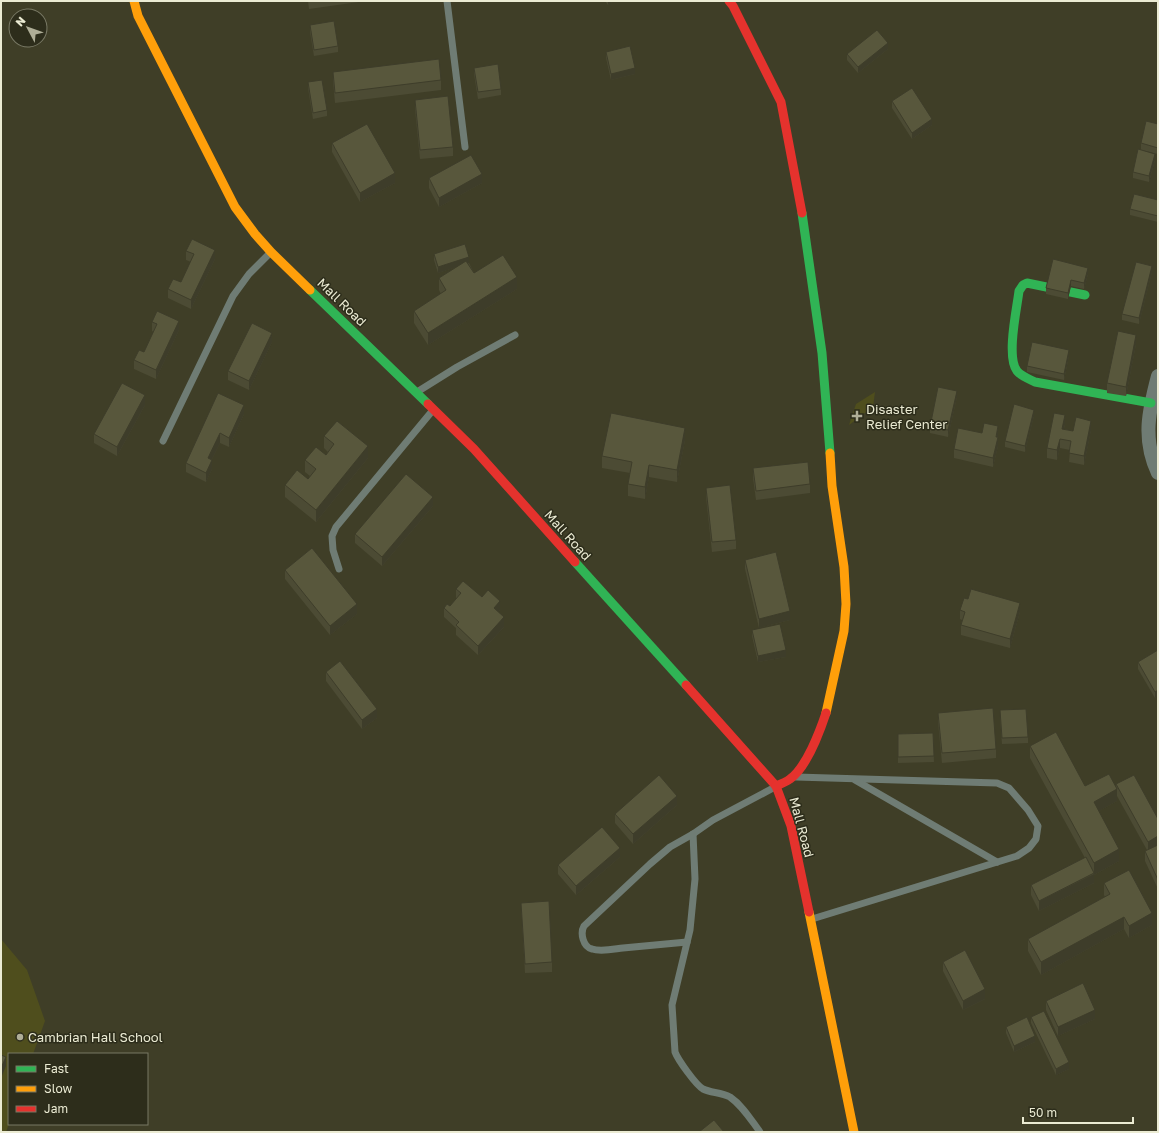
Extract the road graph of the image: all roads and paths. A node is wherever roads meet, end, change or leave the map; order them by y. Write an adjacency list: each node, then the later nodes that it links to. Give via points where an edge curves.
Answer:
1 (134, 1): 5 (street)
2 (447, 1): 6 (lane)
3 (729, 1): 17 (street, via 734,6 781,102 804,222 822,353 832,486 844,567 844,631 828,707 804,762)
4 (126, 6): 5 (street)
5 (138, 16): 7 (street, Mall Road, via 235,207)
6 (465, 147)
7 (271, 252): 11 (street, Mall Road); 14 (lane, via 249,274 233,296)
8 (1085, 295): 12 (street, via 1027,283 1023,285 1019,291 1012,348 1015,370 1035,382)
9 (515, 334): 11 (lane)
10 (1158, 376): 12 (street)
11 (415, 393): 13 (street, Mall Road)
12 (1151, 403): 15 (street, via 1148,436)
13 (433, 410): 16 (lane, via 336,527 332,536); 19 (street, Mall Road, via 474,449)
14 (163, 441)
15 (1158, 473)
16 (339, 570)
17 (792, 777): 18 (lane); 19 (street)
18 (853, 779): 21 (lane); 21 (lane, via 974,781 997,783 1009,788 1038,826 1036,839 1029,848 1017,856)
19 (776, 786): 20 (lane, via 713,820); 22 (street, Mall Road, via 791,826)
20 (693, 834): 23 (lane, via 695,879); 23 (lane, via 670,847 650,864 584,926 581,934 586,945 592,950)
21 (997, 862): 22 (lane)
22 (810, 920): 25 (street, Mall Road)
23 (687, 942): 24 (lane, via 672,1005 675,1052 701,1087 719,1092 735,1101)
24 (760, 1132)
25 (854, 1132)

